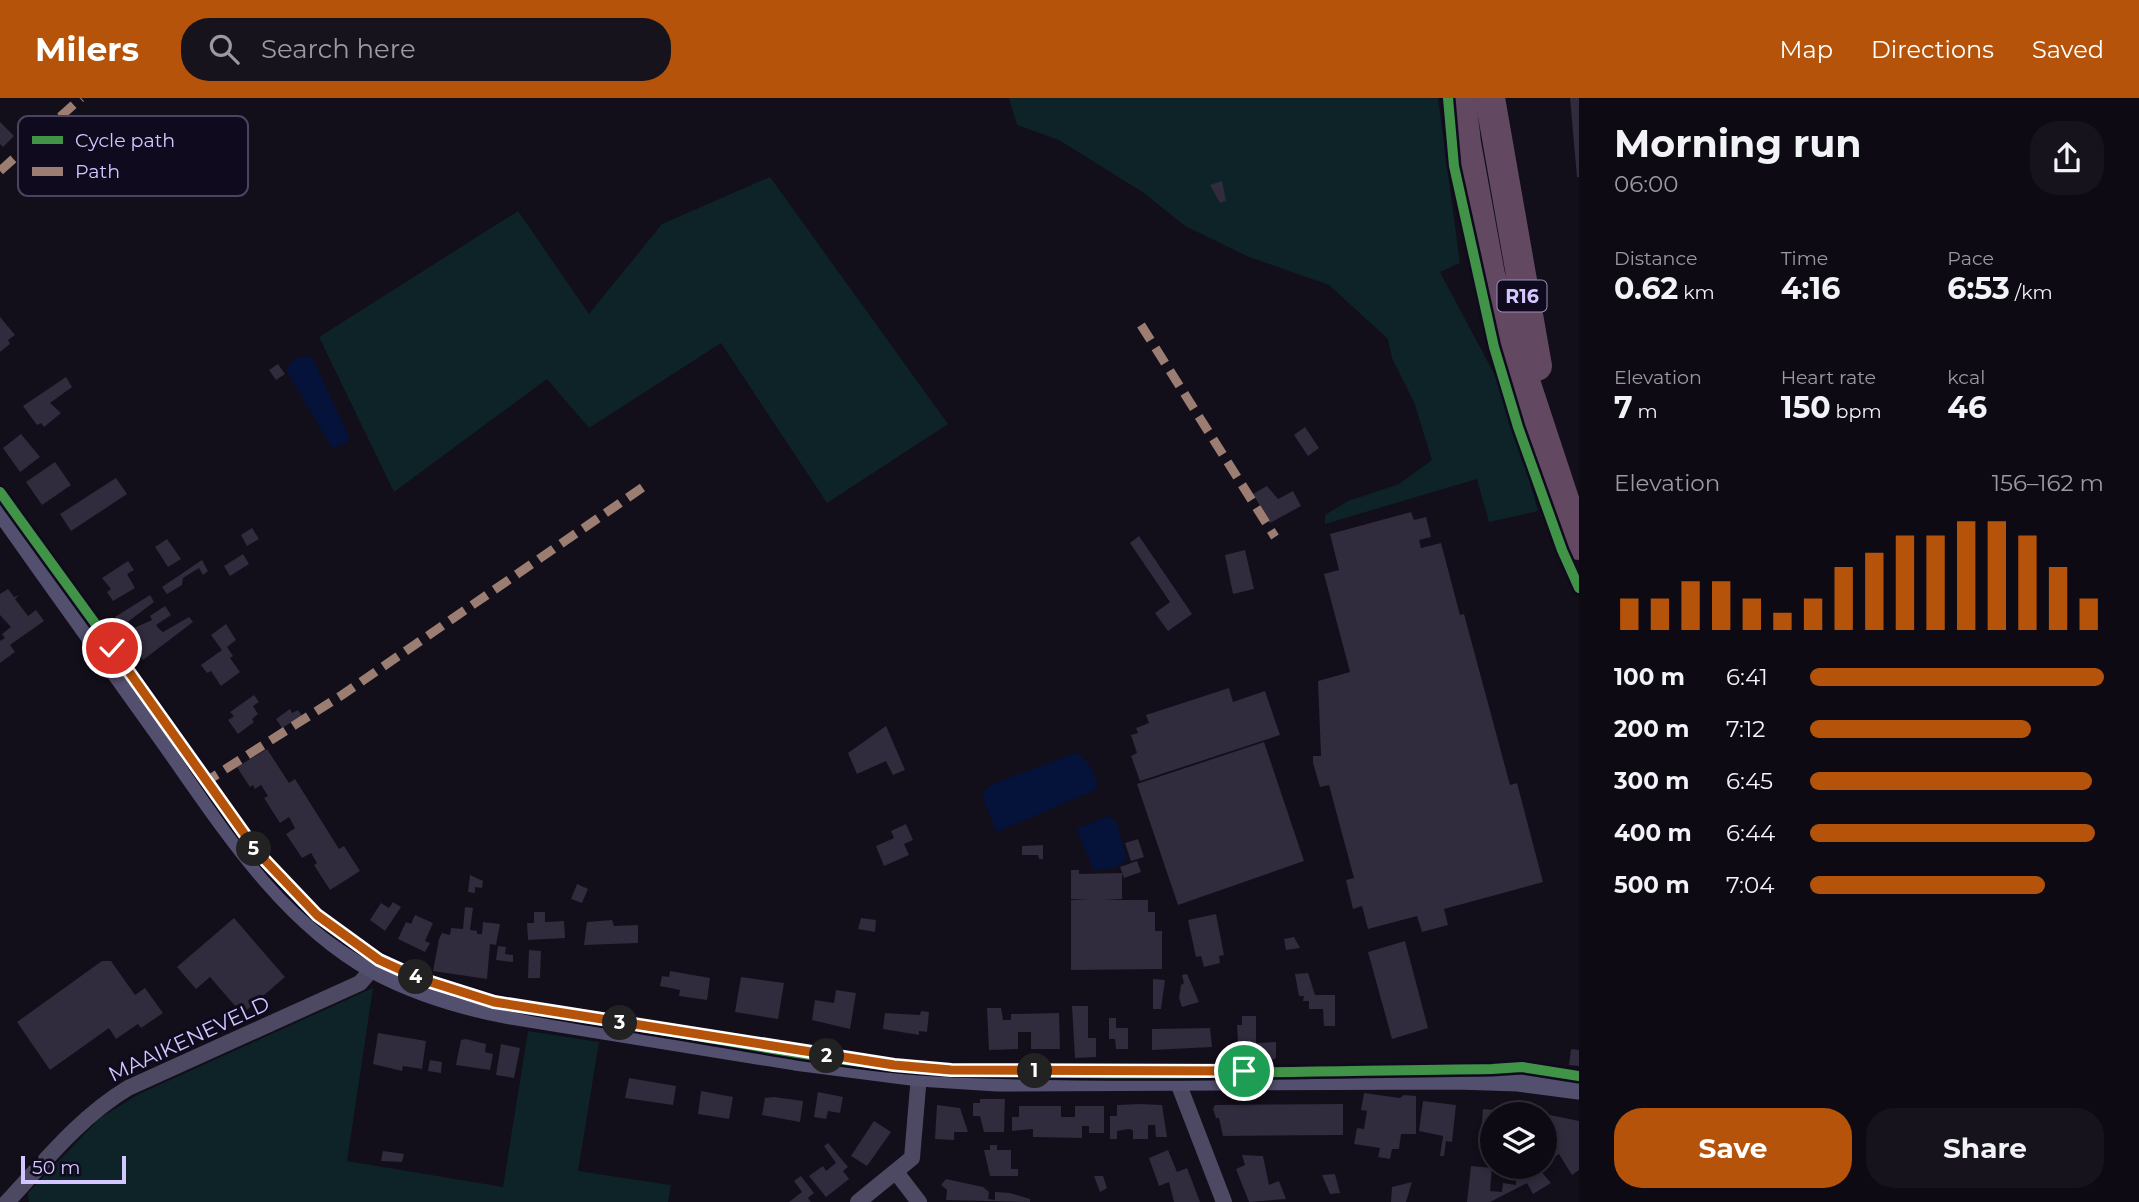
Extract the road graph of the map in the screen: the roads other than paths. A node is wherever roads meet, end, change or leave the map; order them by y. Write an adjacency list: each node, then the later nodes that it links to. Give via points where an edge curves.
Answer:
1 (1461, 98): 3 (highway, R16, via 1490,275 1546,452)
2 (1490, 98): 3 (highway, R16, via 1536,362)
3 (1571, 492): 5 (highway, R16); 6 (highway)
4 (0, 508): 7 (street, via 251,858 324,930)
5 (1579, 525)
6 (1579, 545)
7 (374, 967): 8 (street, via 465,1005 795,1059); 12 (street, MAAIKENEVELD, via 360,983 102,1103)
8 (919, 1074): 9 (street, via 997,1080); 11 (street, via 912,1158)
9 (1177, 1080): 10 (street, via 1498,1078); 15 (street)
10 (1579, 1088)
11 (896, 1172): 13 (street); 14 (street)
12 (8, 1202)
13 (858, 1202)
14 (919, 1202)
15 (1224, 1202)

